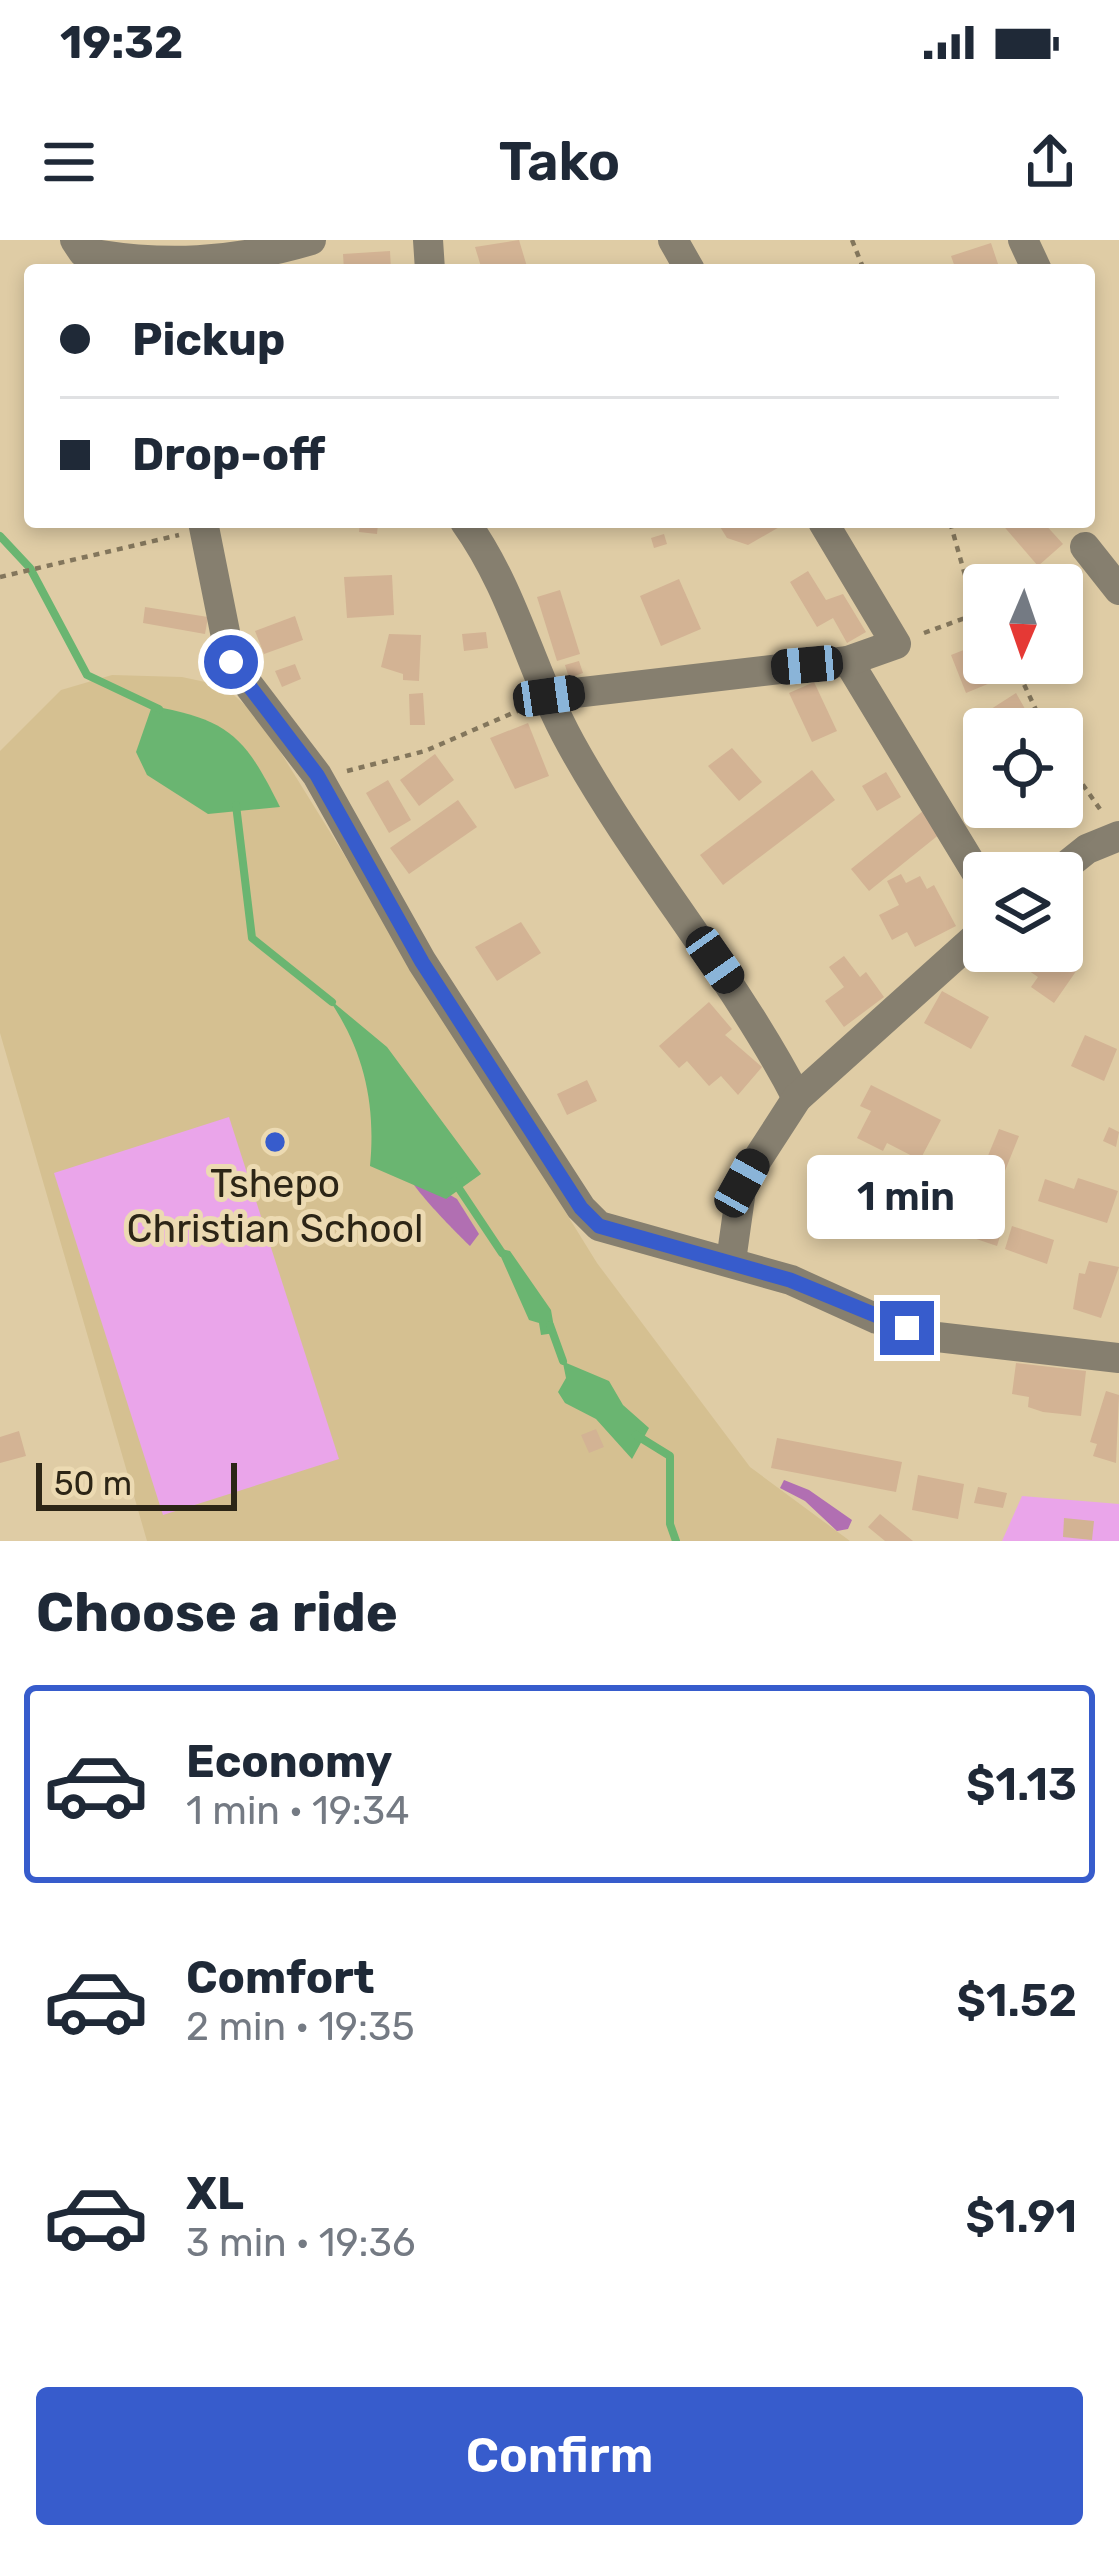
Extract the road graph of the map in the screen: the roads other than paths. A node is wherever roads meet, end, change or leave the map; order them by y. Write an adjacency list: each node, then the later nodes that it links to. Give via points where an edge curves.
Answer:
1 (75, 240): 3 (street, via 83,252)
2 (311, 240): 4 (street)
3 (174, 264)
4 (221, 264)
5 (204, 528): 19 (street, via 231,662 317,775 422,962 581,1208 622,1235)
6 (469, 528): 11 (street, via 497,566)
7 (828, 528): 10 (street, via 896,644)
8 (1084, 548): 9 (street)
9 (1119, 590)
10 (848, 661): 11 (street); 14 (street)
11 (549, 696): 18 (street, via 603,797 758,1023)
12 (1119, 836): 13 (street)
13 (1088, 849): 15 (street); 16 (street)
14 (964, 852)
15 (1083, 853)
16 (1119, 866)
17 (963, 949): 18 (street)
18 (797, 1098): 19 (street, via 742,1183)
19 (730, 1262): 20 (street, via 938,1337)
20 (1119, 1358)

